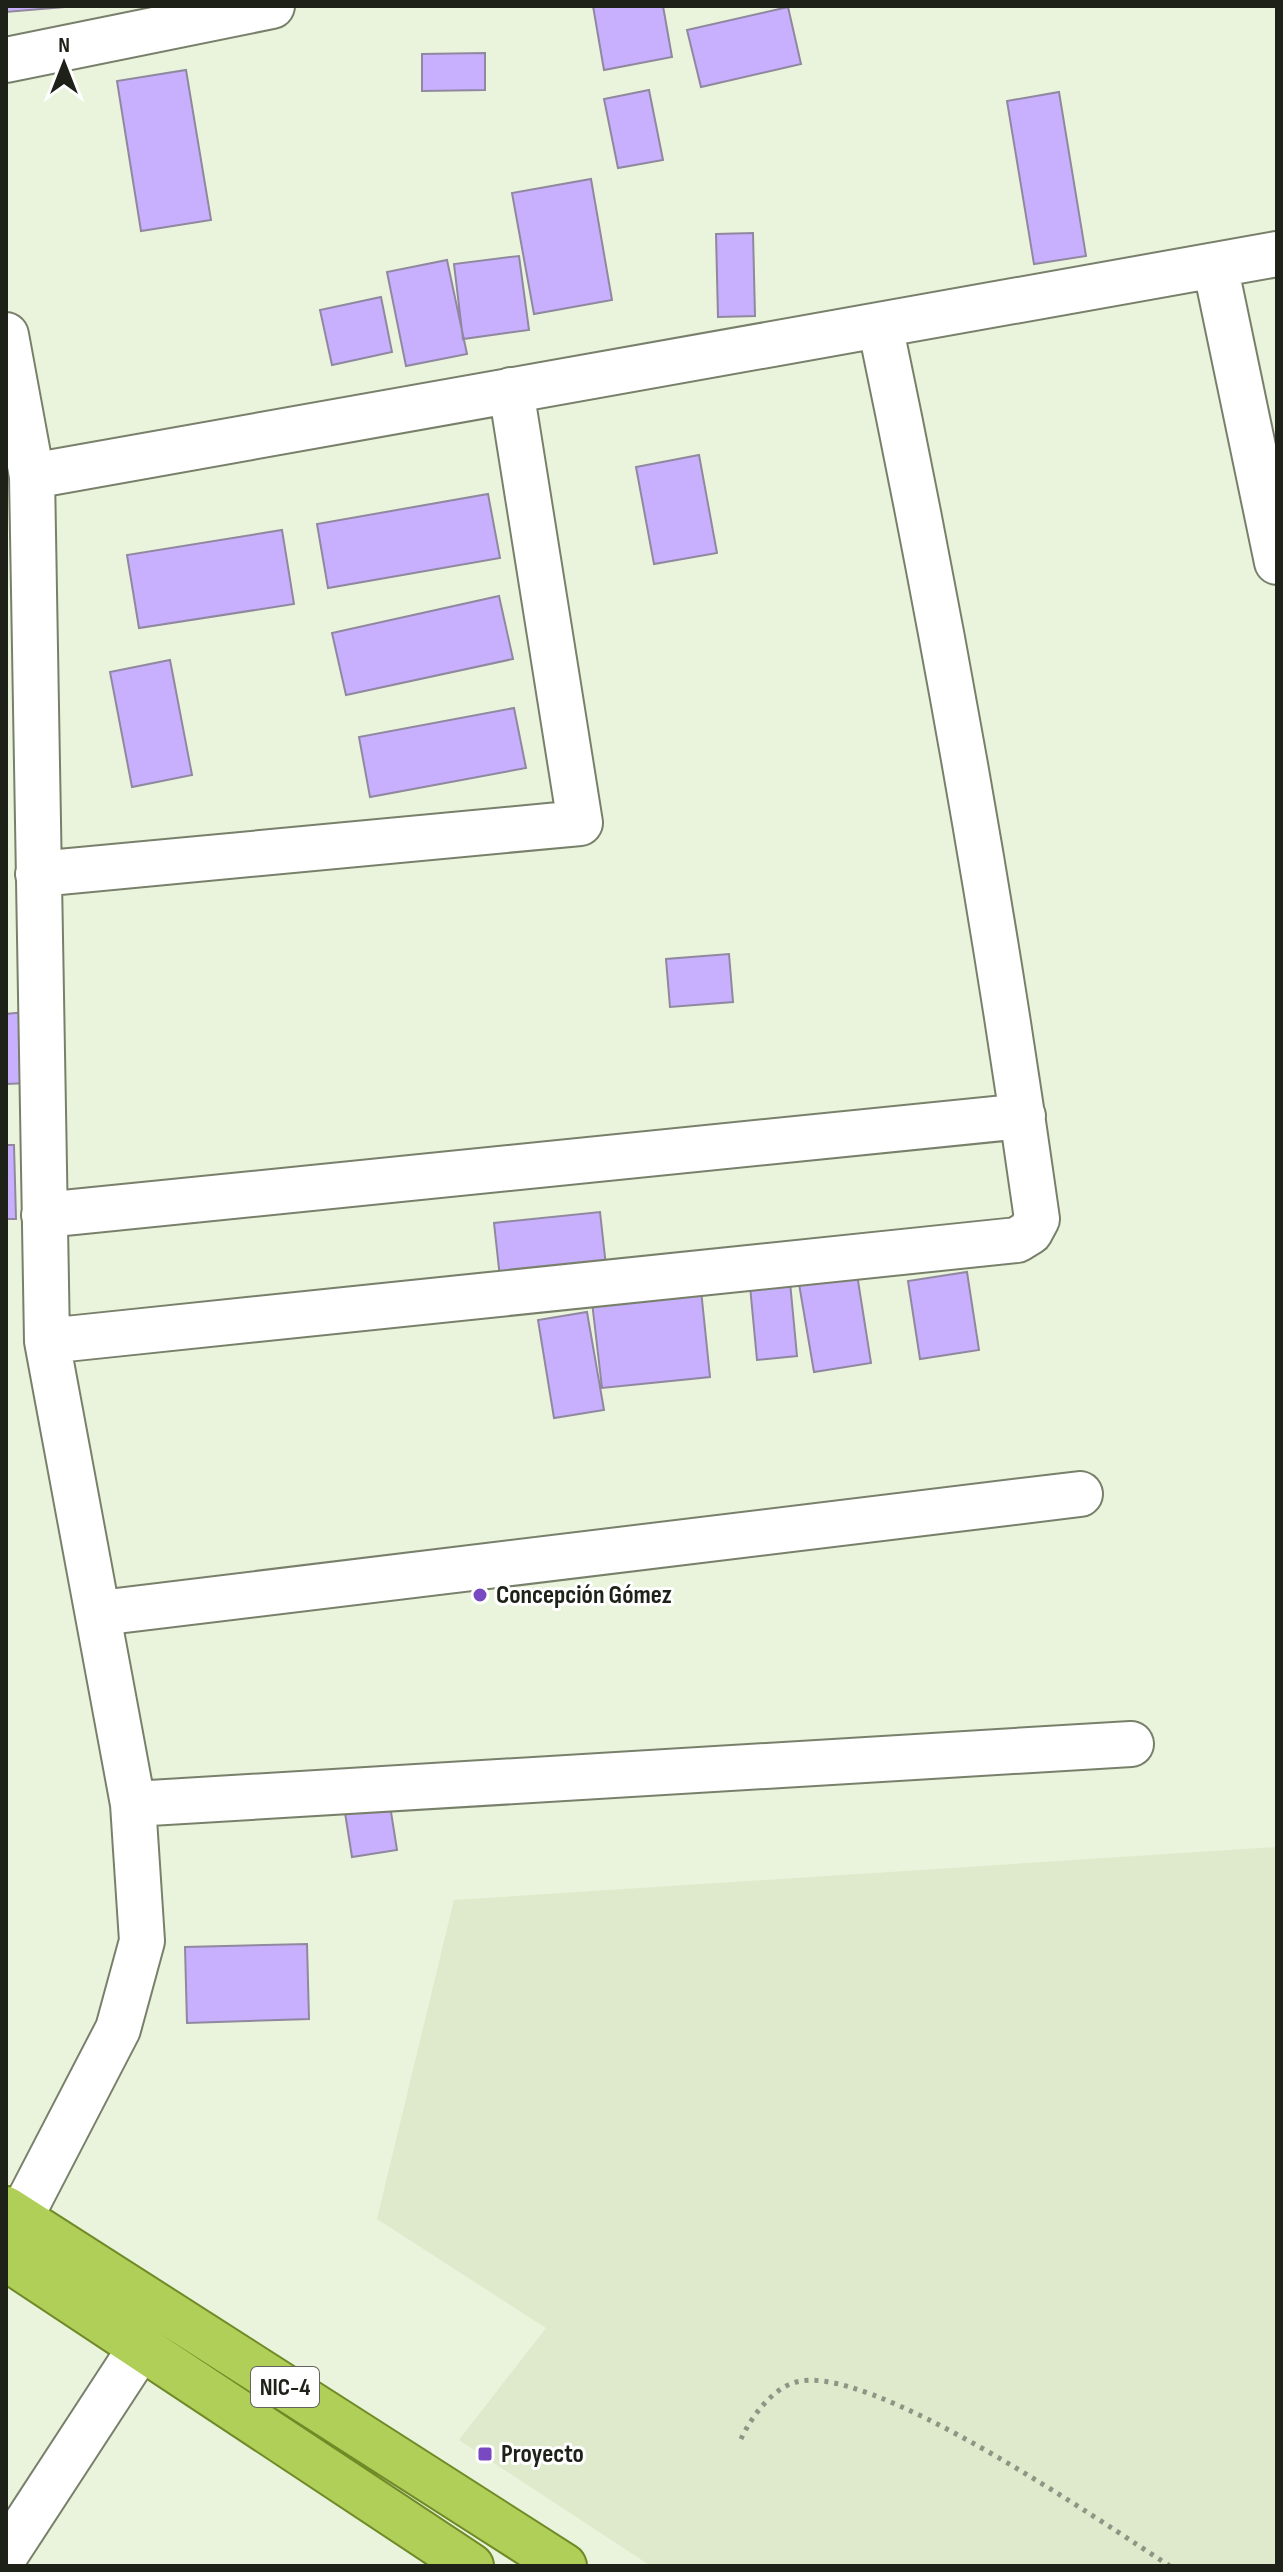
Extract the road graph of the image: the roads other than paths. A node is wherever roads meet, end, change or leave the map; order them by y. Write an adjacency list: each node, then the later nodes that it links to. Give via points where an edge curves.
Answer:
1 (272, 6): 2 (street)
2 (6, 60)
3 (1277, 254): 4 (street)
4 (1215, 265): 5 (street); 9 (street)
5 (880, 325): 7 (street); 11 (street, via 940,612)
6 (6, 335): 8 (street)
7 (511, 390): 8 (street); 10 (street, via 580,823)
8 (22, 459): 10 (street)
9 (1277, 562)
10 (27, 863): 12 (street)
11 (1023, 1116): 12 (street); 13 (street, via 1037,1219 1017,1240)
12 (44, 1215): 13 (street)
13 (47, 1341): 15 (street)
14 (1080, 1494): 15 (street)
15 (100, 1613): 17 (street)
16 (1131, 1744): 17 (street)
17 (133, 1804): 18 (street, via 142,1941 118,2029)
18 (13, 2213): 23 (highway, NIC-4)
19 (6, 2258): 20 (highway, NIC-4)
20 (141, 2347): 21 (street); 22 (highway, NIC-4)
21 (6, 2554)
22 (471, 2566)
23 (564, 2566)

